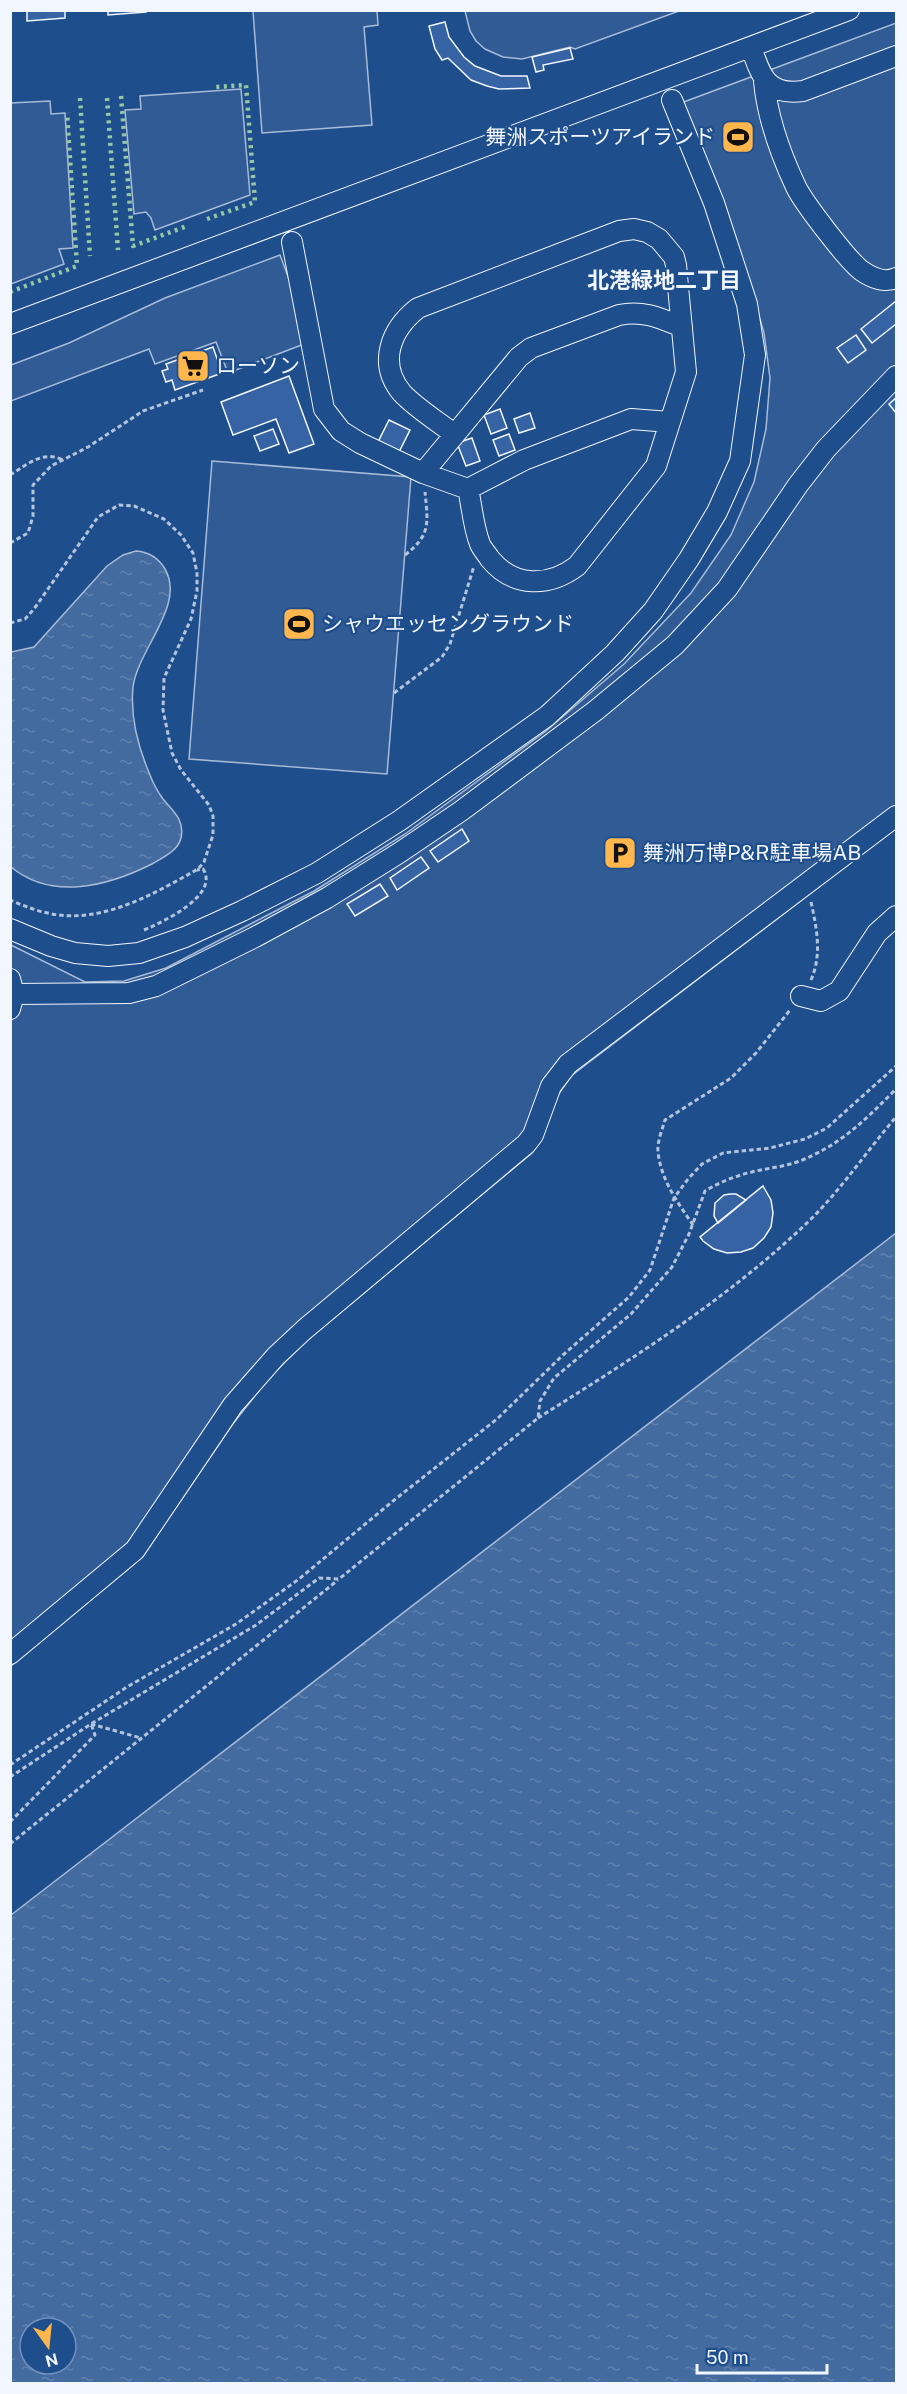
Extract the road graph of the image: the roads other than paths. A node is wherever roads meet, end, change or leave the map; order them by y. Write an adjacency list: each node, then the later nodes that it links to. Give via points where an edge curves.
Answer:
1 (849, 10): 2 (street)
2 (751, 47): 4 (street); 8 (street)
3 (897, 56): 4 (street, via 803,91 782,91)
4 (764, 81): 7 (street, via 767,108 797,188 808,206 863,272 882,280)
5 (672, 100): 17 (street, via 714,203 747,304 755,355 740,461 717,512 653,611 615,653 547,716 399,821 317,873 253,906 139,953 108,956 51,946)
6 (292, 242): 13 (street, via 324,409 341,431)
7 (897, 278)
8 (10, 324)
9 (682, 327): 11 (street, via 686,372); 12 (street, via 651,314 634,312 531,348); 12 (street, via 674,257 660,238 634,229 601,236 418,308 394,334 388,358 391,371 403,393)
10 (897, 376): 18 (street, via 826,449 727,589 675,645 612,698 461,811 327,898 156,986 129,993)
11 (670, 422): 14 (street, via 631,419 524,460); 14 (street, via 656,466 586,557 563,576 535,582 519,580 496,566 480,546)
12 (454, 434): 13 (street)
13 (423, 472): 14 (street)
14 (468, 489)
15 (897, 816): 20 (street, via 568,1064 551,1086 526,1144 276,1356 215,1430 135,1550)
16 (897, 916): 19 (street, via 877,933 838,991 821,1001)
17 (10, 929)
18 (12, 994)
19 (801, 996)
20 (10, 1654)

